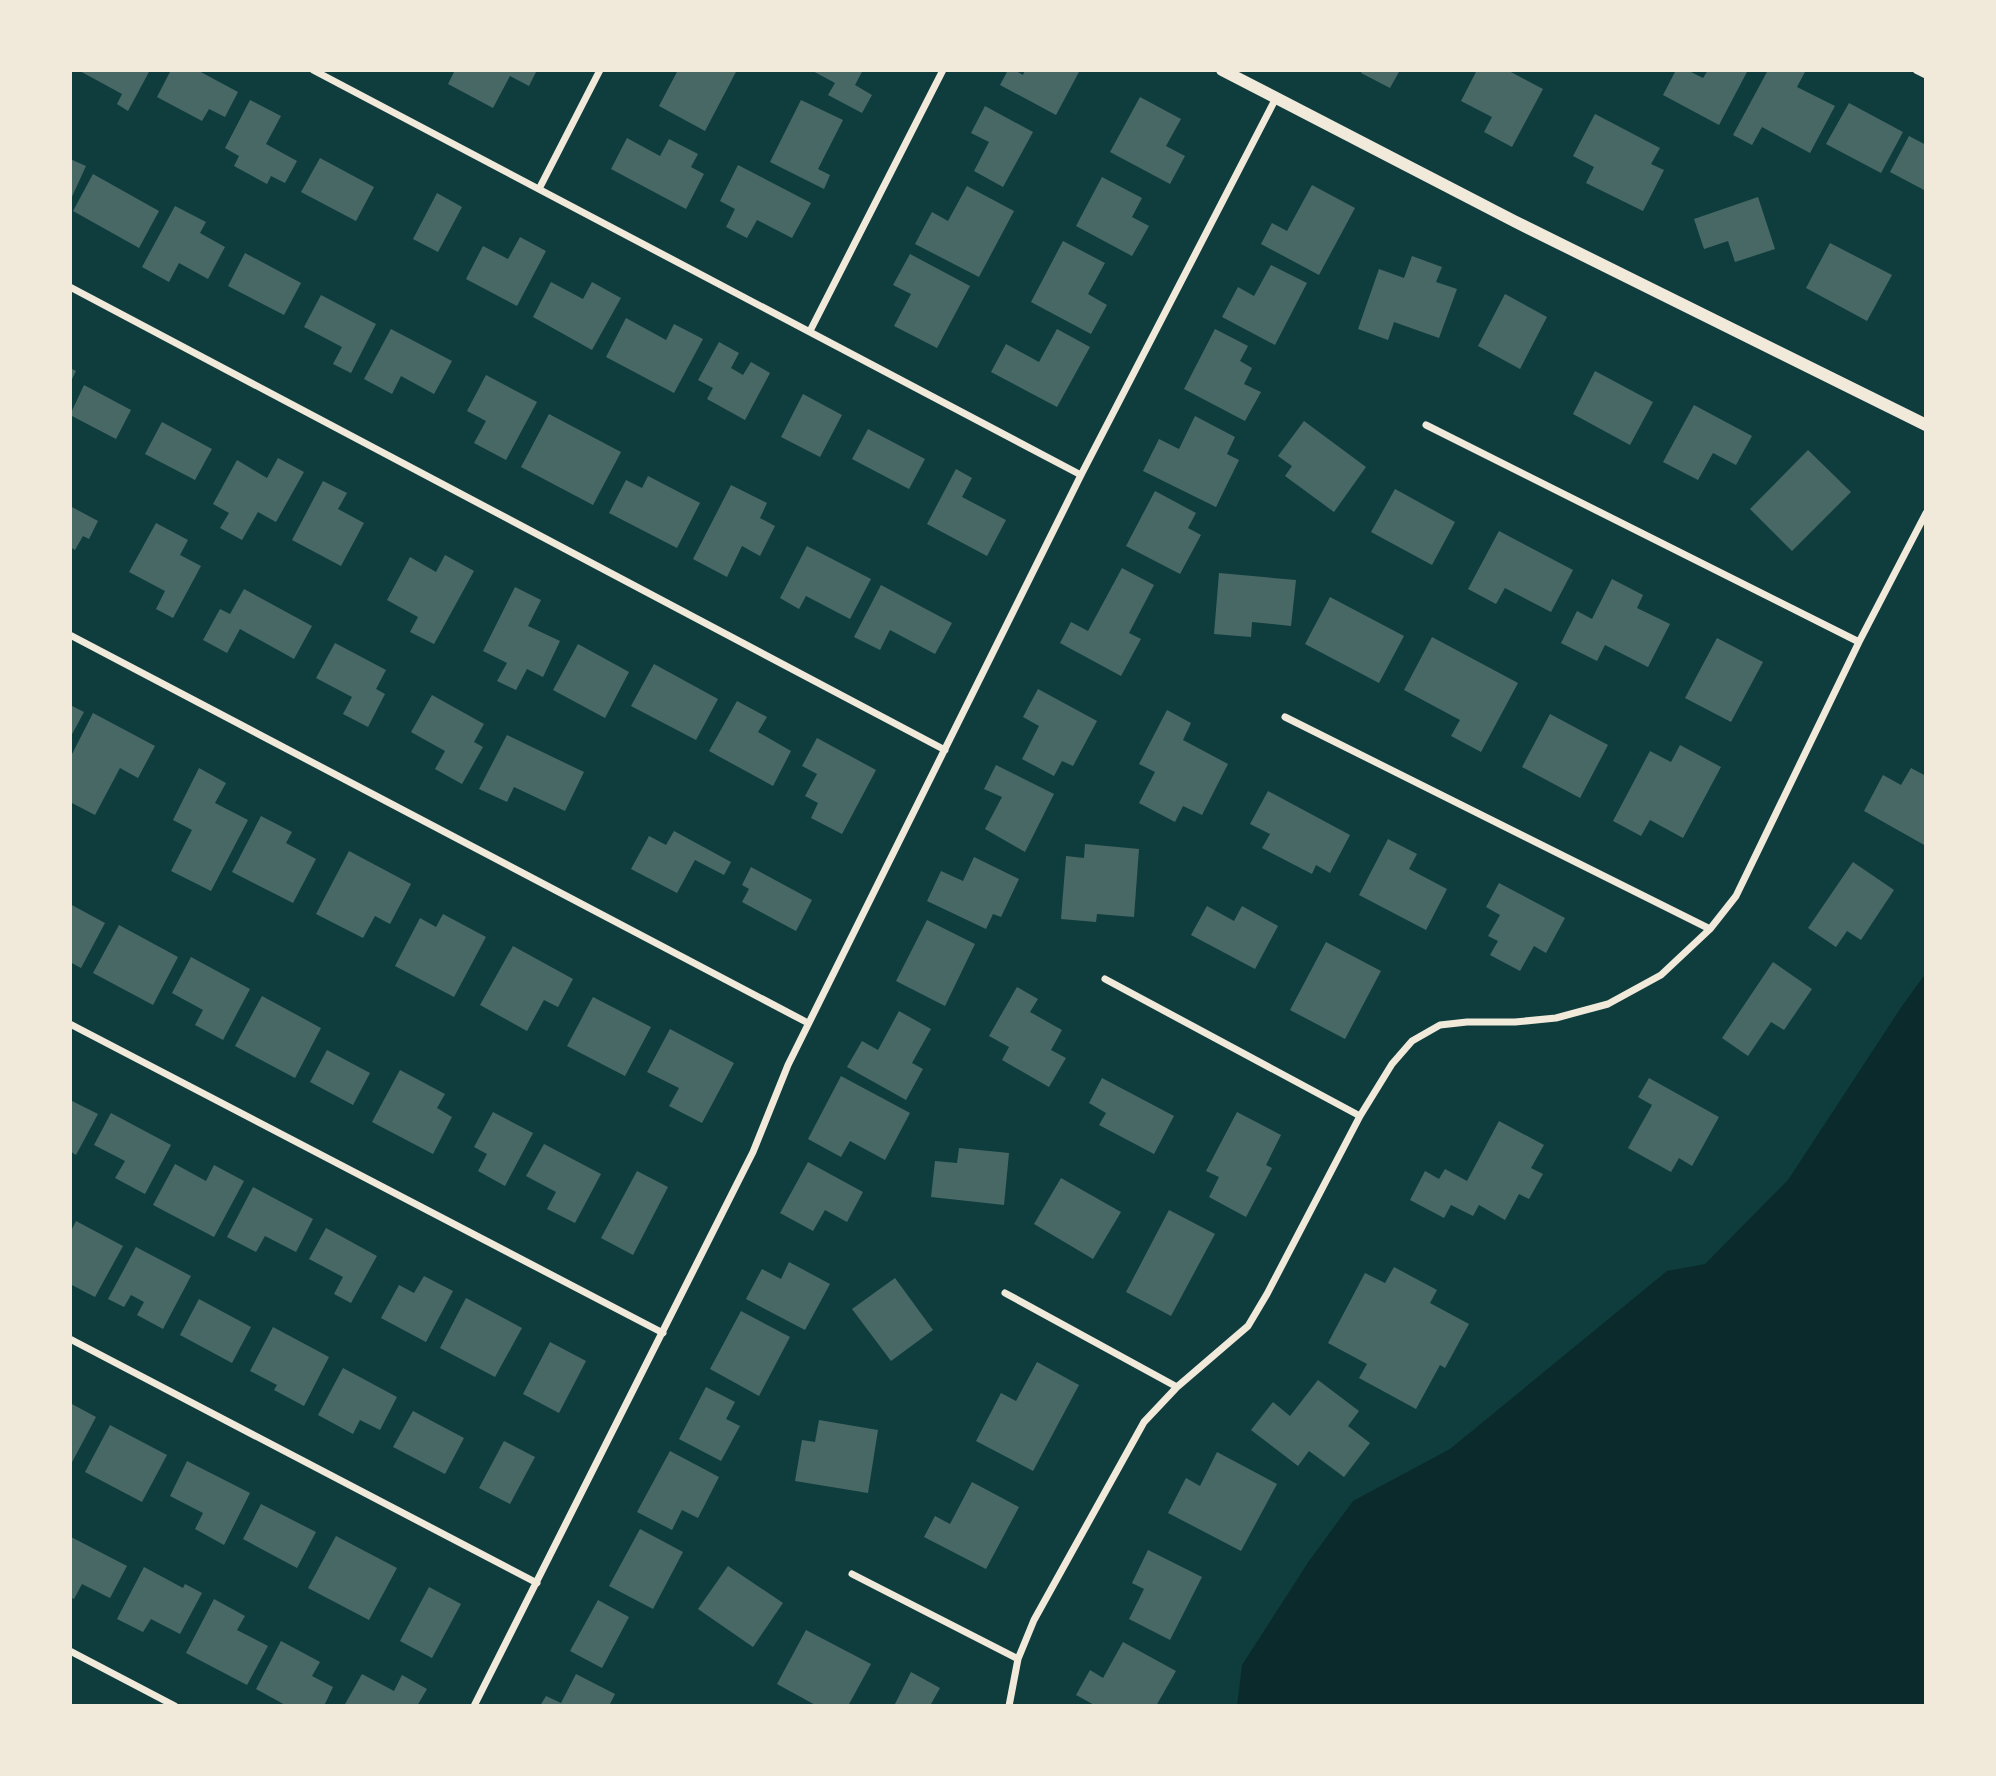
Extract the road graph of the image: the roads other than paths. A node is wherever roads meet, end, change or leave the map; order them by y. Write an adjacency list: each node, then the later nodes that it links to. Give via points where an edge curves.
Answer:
1 (313, 70): 8 (street)
2 (600, 70): 8 (street)
3 (943, 70): 10 (street)
4 (1222, 70): 7 (street)
5 (1916, 70): 6 (street)
6 (1926, 75)
7 (1276, 98): 12 (street); 13 (street)
8 (539, 189): 10 (street)
9 (70, 286): 18 (street)
10 (810, 331): 13 (street)
11 (1426, 425): 16 (street)
12 (1926, 425)
13 (1081, 475): 18 (street)
14 (1926, 513): 16 (street)
15 (70, 635): 21 (street)
16 (1859, 642): 19 (street, via 1736,896)
17 (1285, 716): 19 (street)
18 (945, 750): 21 (street)
19 (1710, 929): 23 (street, via 1661,975 1608,1004 1556,1018 1440,1025 1412,1041)
20 (1105, 979): 23 (street)
21 (808, 1023): 25 (street, via 753,1152)
22 (70, 1024): 25 (street)
23 (1360, 1116): 27 (street, via 1248,1326)
24 (1005, 1293): 27 (street)
25 (663, 1334): 29 (street)
26 (70, 1339): 29 (street)
27 (1177, 1387): 31 (street, via 1144,1422 1034,1619)
28 (852, 1574): 31 (street)
29 (537, 1583): 33 (street)
30 (70, 1651): 32 (street)
31 (1018, 1659): 34 (street)
32 (175, 1706)
33 (474, 1706)
34 (1009, 1706)

